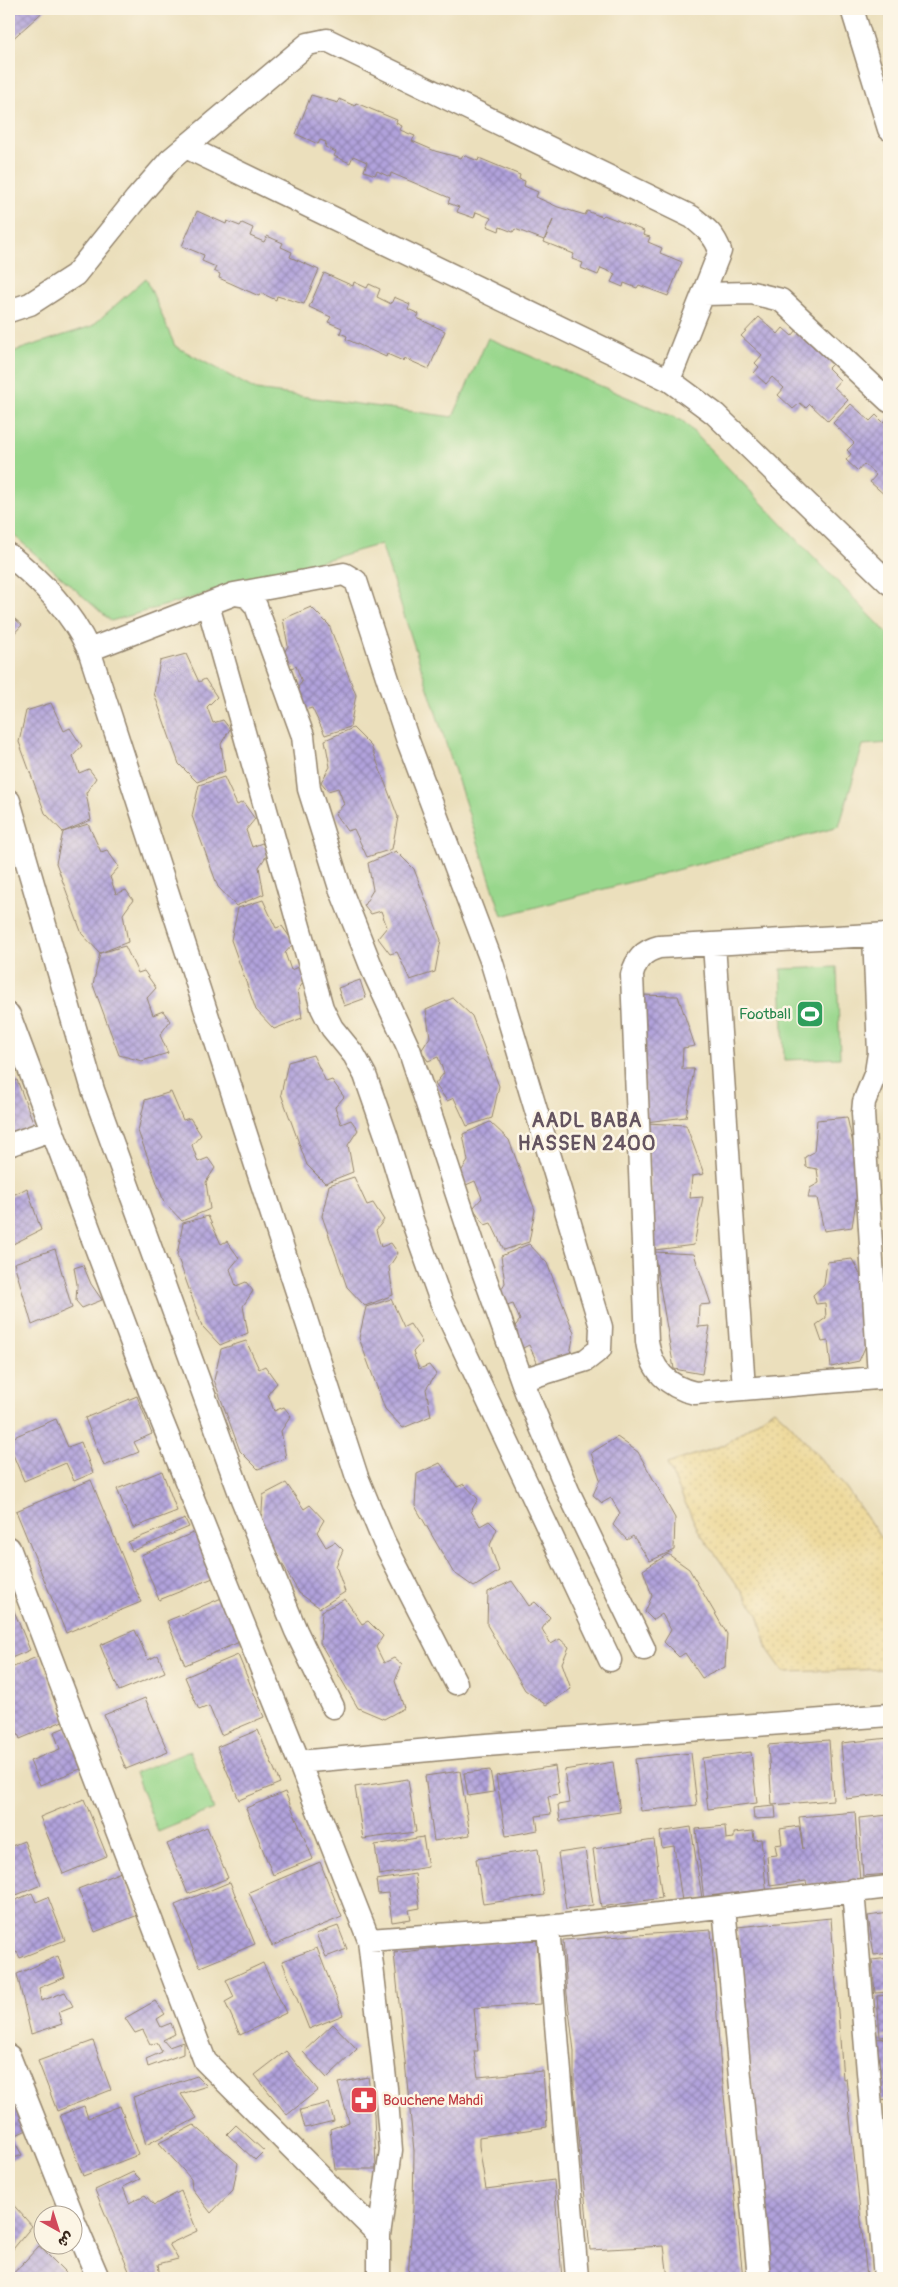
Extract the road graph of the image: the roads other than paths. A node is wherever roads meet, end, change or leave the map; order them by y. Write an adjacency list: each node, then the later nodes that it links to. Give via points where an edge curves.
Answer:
1 (852, 9): 2 (street)
2 (889, 129)
3 (186, 147): 4 (street, via 308,44 327,40 692,217 710,232 720,251); 5 (street, via 136,198 75,276 30,304); 6 (street)
4 (703, 294): 6 (street); 7 (street, via 752,293 781,300)
5 (9, 311)
6 (669, 380): 9 (street, via 715,414)
7 (889, 401)
8 (9, 555): 12 (street, via 51,592)
9 (889, 583)
10 (234, 594): 11 (street); 20 (street, via 253,600 260,615 304,736 310,789 340,888 372,971 409,1049); 20 (street, via 344,574 356,581 408,741 491,960 601,1327 600,1349 586,1360)
11 (208, 605): 12 (street); 24 (street, via 322,1008 365,1075 441,1301)
12 (89, 650): 25 (street, via 356,1477 384,1542)
13 (9, 801): 26 (street, via 93,1090 242,1499 296,1631)
14 (882, 935): 15 (street); 19 (street, via 879,1053 863,1113)
15 (714, 944): 21 (street); 21 (street, via 651,949 639,958 632,975 647,1341 655,1367 665,1380 675,1386 695,1393)
16 (10, 1023): 17 (street)
17 (51, 1130): 18 (street); 28 (street, via 149,1389)
18 (9, 1145)
19 (884, 1377): 21 (street)
20 (522, 1380): 23 (street, via 568,1491)
21 (744, 1389)
22 (9, 1548): 36 (street, via 205,2062)
23 (644, 1649)
24 (610, 1660)
25 (456, 1683)
26 (333, 1707)
27 (889, 1715): 28 (street)
28 (299, 1762): 33 (street)
29 (889, 1887): 30 (street)
30 (853, 1890): 31 (street); 42 (street)
31 (724, 1907): 32 (street); 41 (street)
32 (548, 1927): 33 (street); 40 (street)
33 (369, 1940): 36 (street, via 391,2150)
34 (9, 2056): 35 (street)
35 (67, 2204)
36 (378, 2235): 39 (street)
37 (82, 2240): 38 (street)
38 (98, 2278)
39 (379, 2278)
40 (577, 2278)
41 (759, 2278)
42 (885, 2278)

